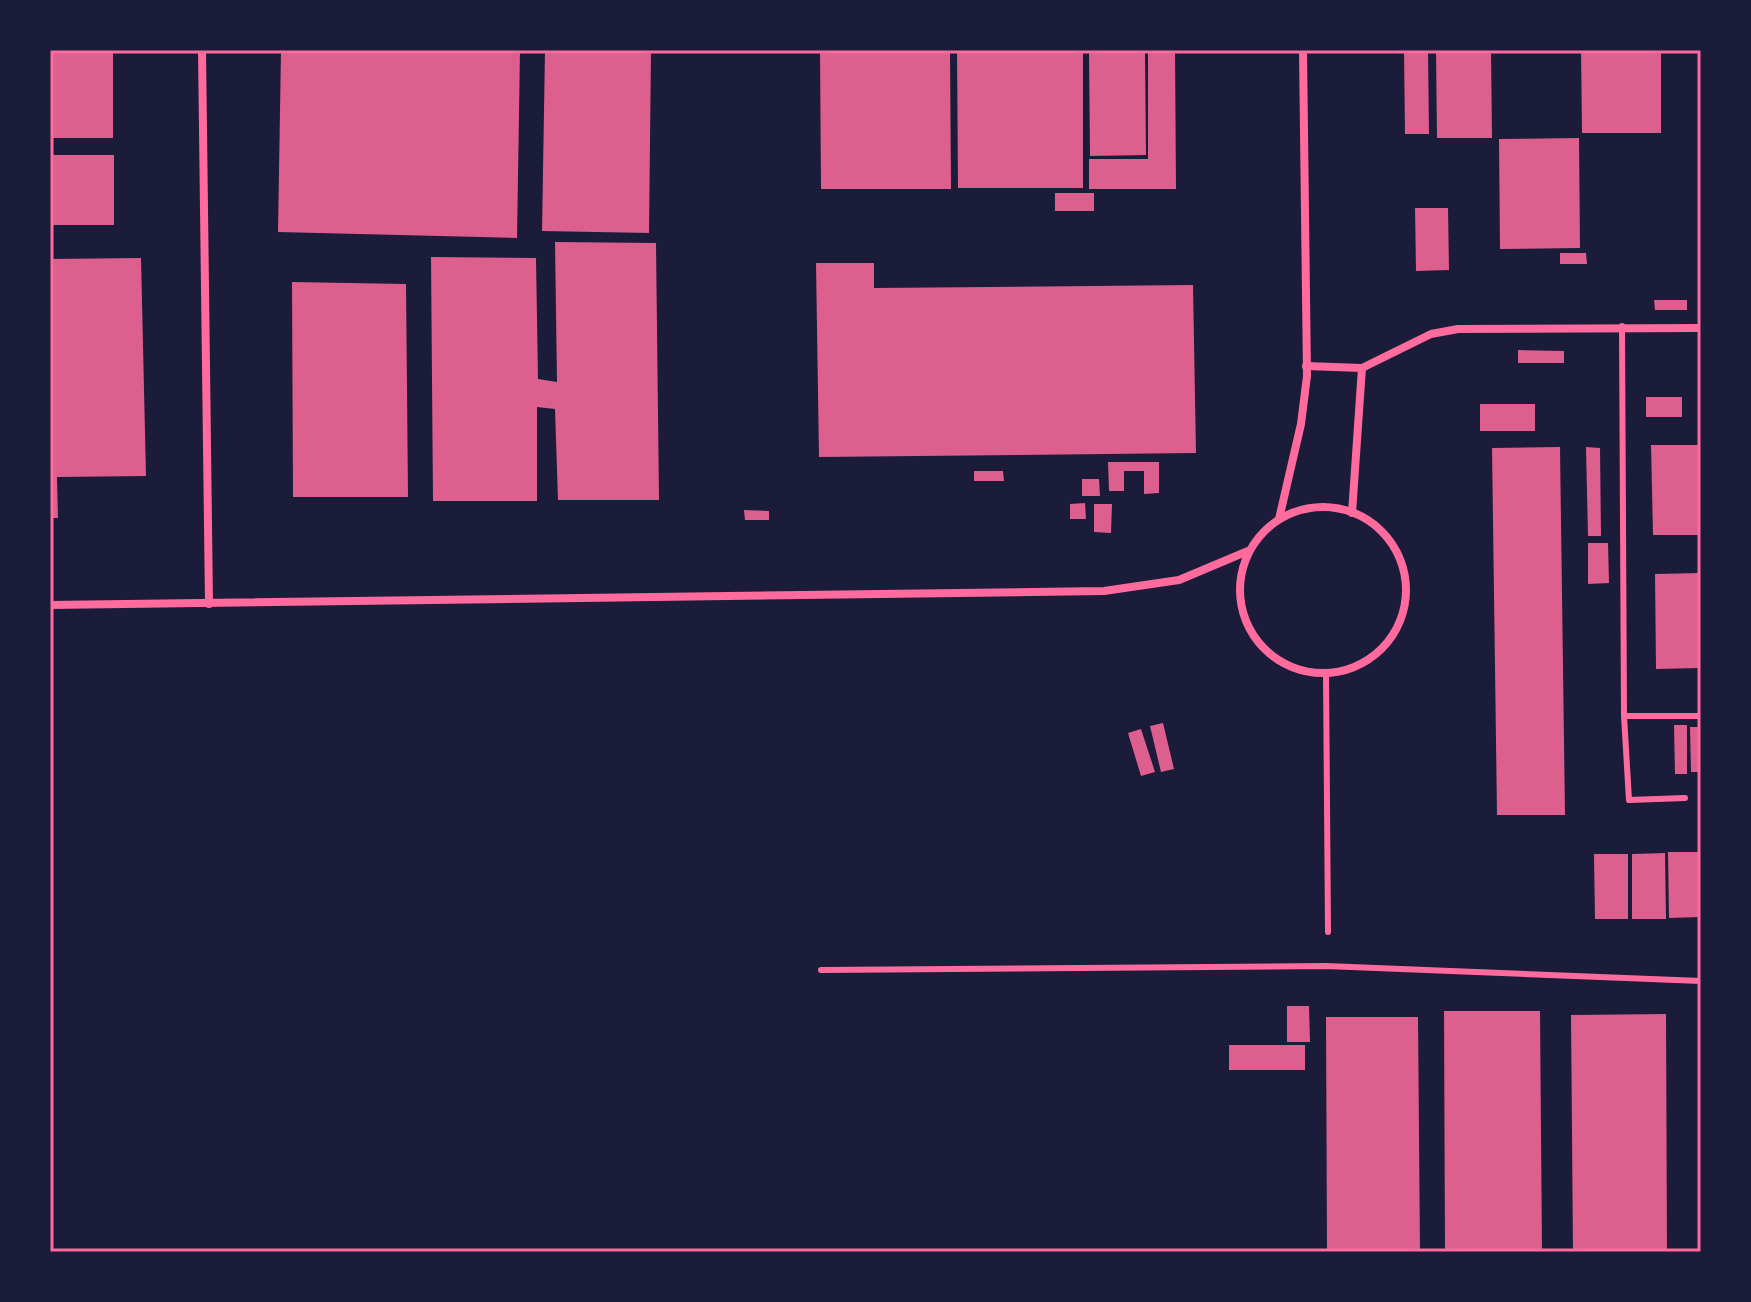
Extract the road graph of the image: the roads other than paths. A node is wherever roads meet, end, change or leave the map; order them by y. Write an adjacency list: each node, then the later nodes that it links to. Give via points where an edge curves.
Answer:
1 (202, 50): 10 (street)
2 (1303, 50): 5 (street)
3 (1622, 326): 4 (street); 6 (street, via 1458,329 1431,334); 13 (lane)
4 (1701, 328)
5 (1306, 366): 6 (street); 8 (street, via 1301,424)
6 (1362, 368): 7 (street)
7 (1352, 513): 8 (street, via 1335,507 1306,508); 12 (street, via 1382,531 1396,551 1405,573 1406,597 1400,621 1371,658)
8 (1279, 519): 9 (street)
9 (1248, 551): 10 (street, via 1179,580 1104,591); 12 (street, via 1240,599 1260,644 1278,660)
10 (209, 604): 11 (street)
11 (50, 605)
12 (1326, 673): 16 (lane)
13 (1624, 716): 14 (lane); 15 (lane, via 1629,800)
14 (1701, 716)
15 (1685, 798)
16 (1328, 932)
17 (821, 970): 18 (lane, via 1326,966)
18 (1701, 981)

